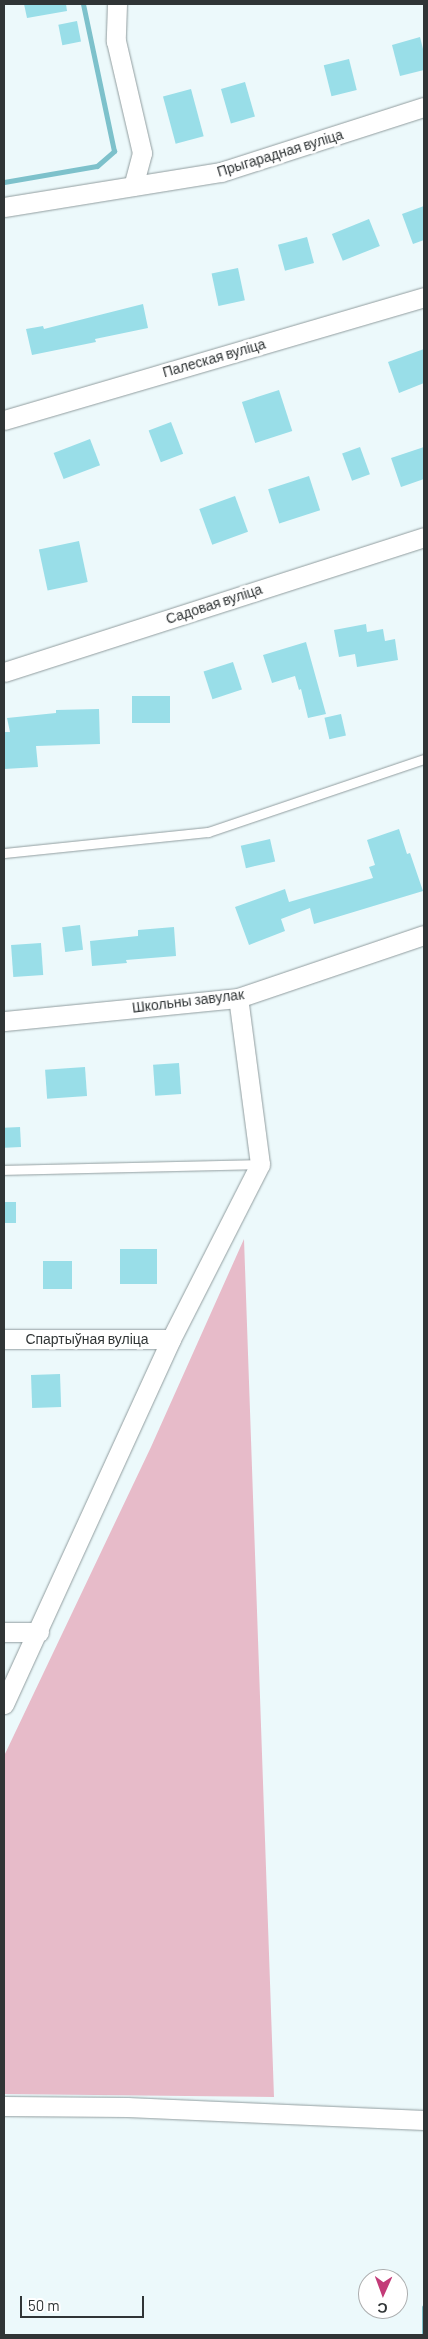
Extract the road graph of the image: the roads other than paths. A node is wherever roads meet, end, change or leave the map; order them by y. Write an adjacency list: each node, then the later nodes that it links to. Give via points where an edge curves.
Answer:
1 (117, 4): 3 (street, via 116,41 142,153)
2 (424, 108): 3 (street, Прыгарадная вуліца, via 221,172)
3 (133, 186): 4 (street, Прыгарадная вуліца)
4 (4, 207)
5 (424, 297): 6 (street, Палеская вуліца)
6 (4, 420)
7 (424, 536): 8 (street, Садовая вуліца)
8 (4, 672)
9 (424, 759): 10 (lane, via 208,832)
10 (4, 852)
11 (424, 935): 12 (street, Школьны завулак)
12 (238, 998): 13 (street, Школьны завулак); 14 (street)
13 (4, 1021)
14 (260, 1164): 15 (lane); 17 (street)
15 (4, 1170)
16 (4, 1339): 17 (street, Спартыўная вуліца)
17 (171, 1339): 19 (street)
18 (4, 1632): 19 (street)
19 (38, 1632): 20 (street)
20 (4, 1704)
21 (4, 2106): 22 (street, via 127,2107)
22 (424, 2120)

